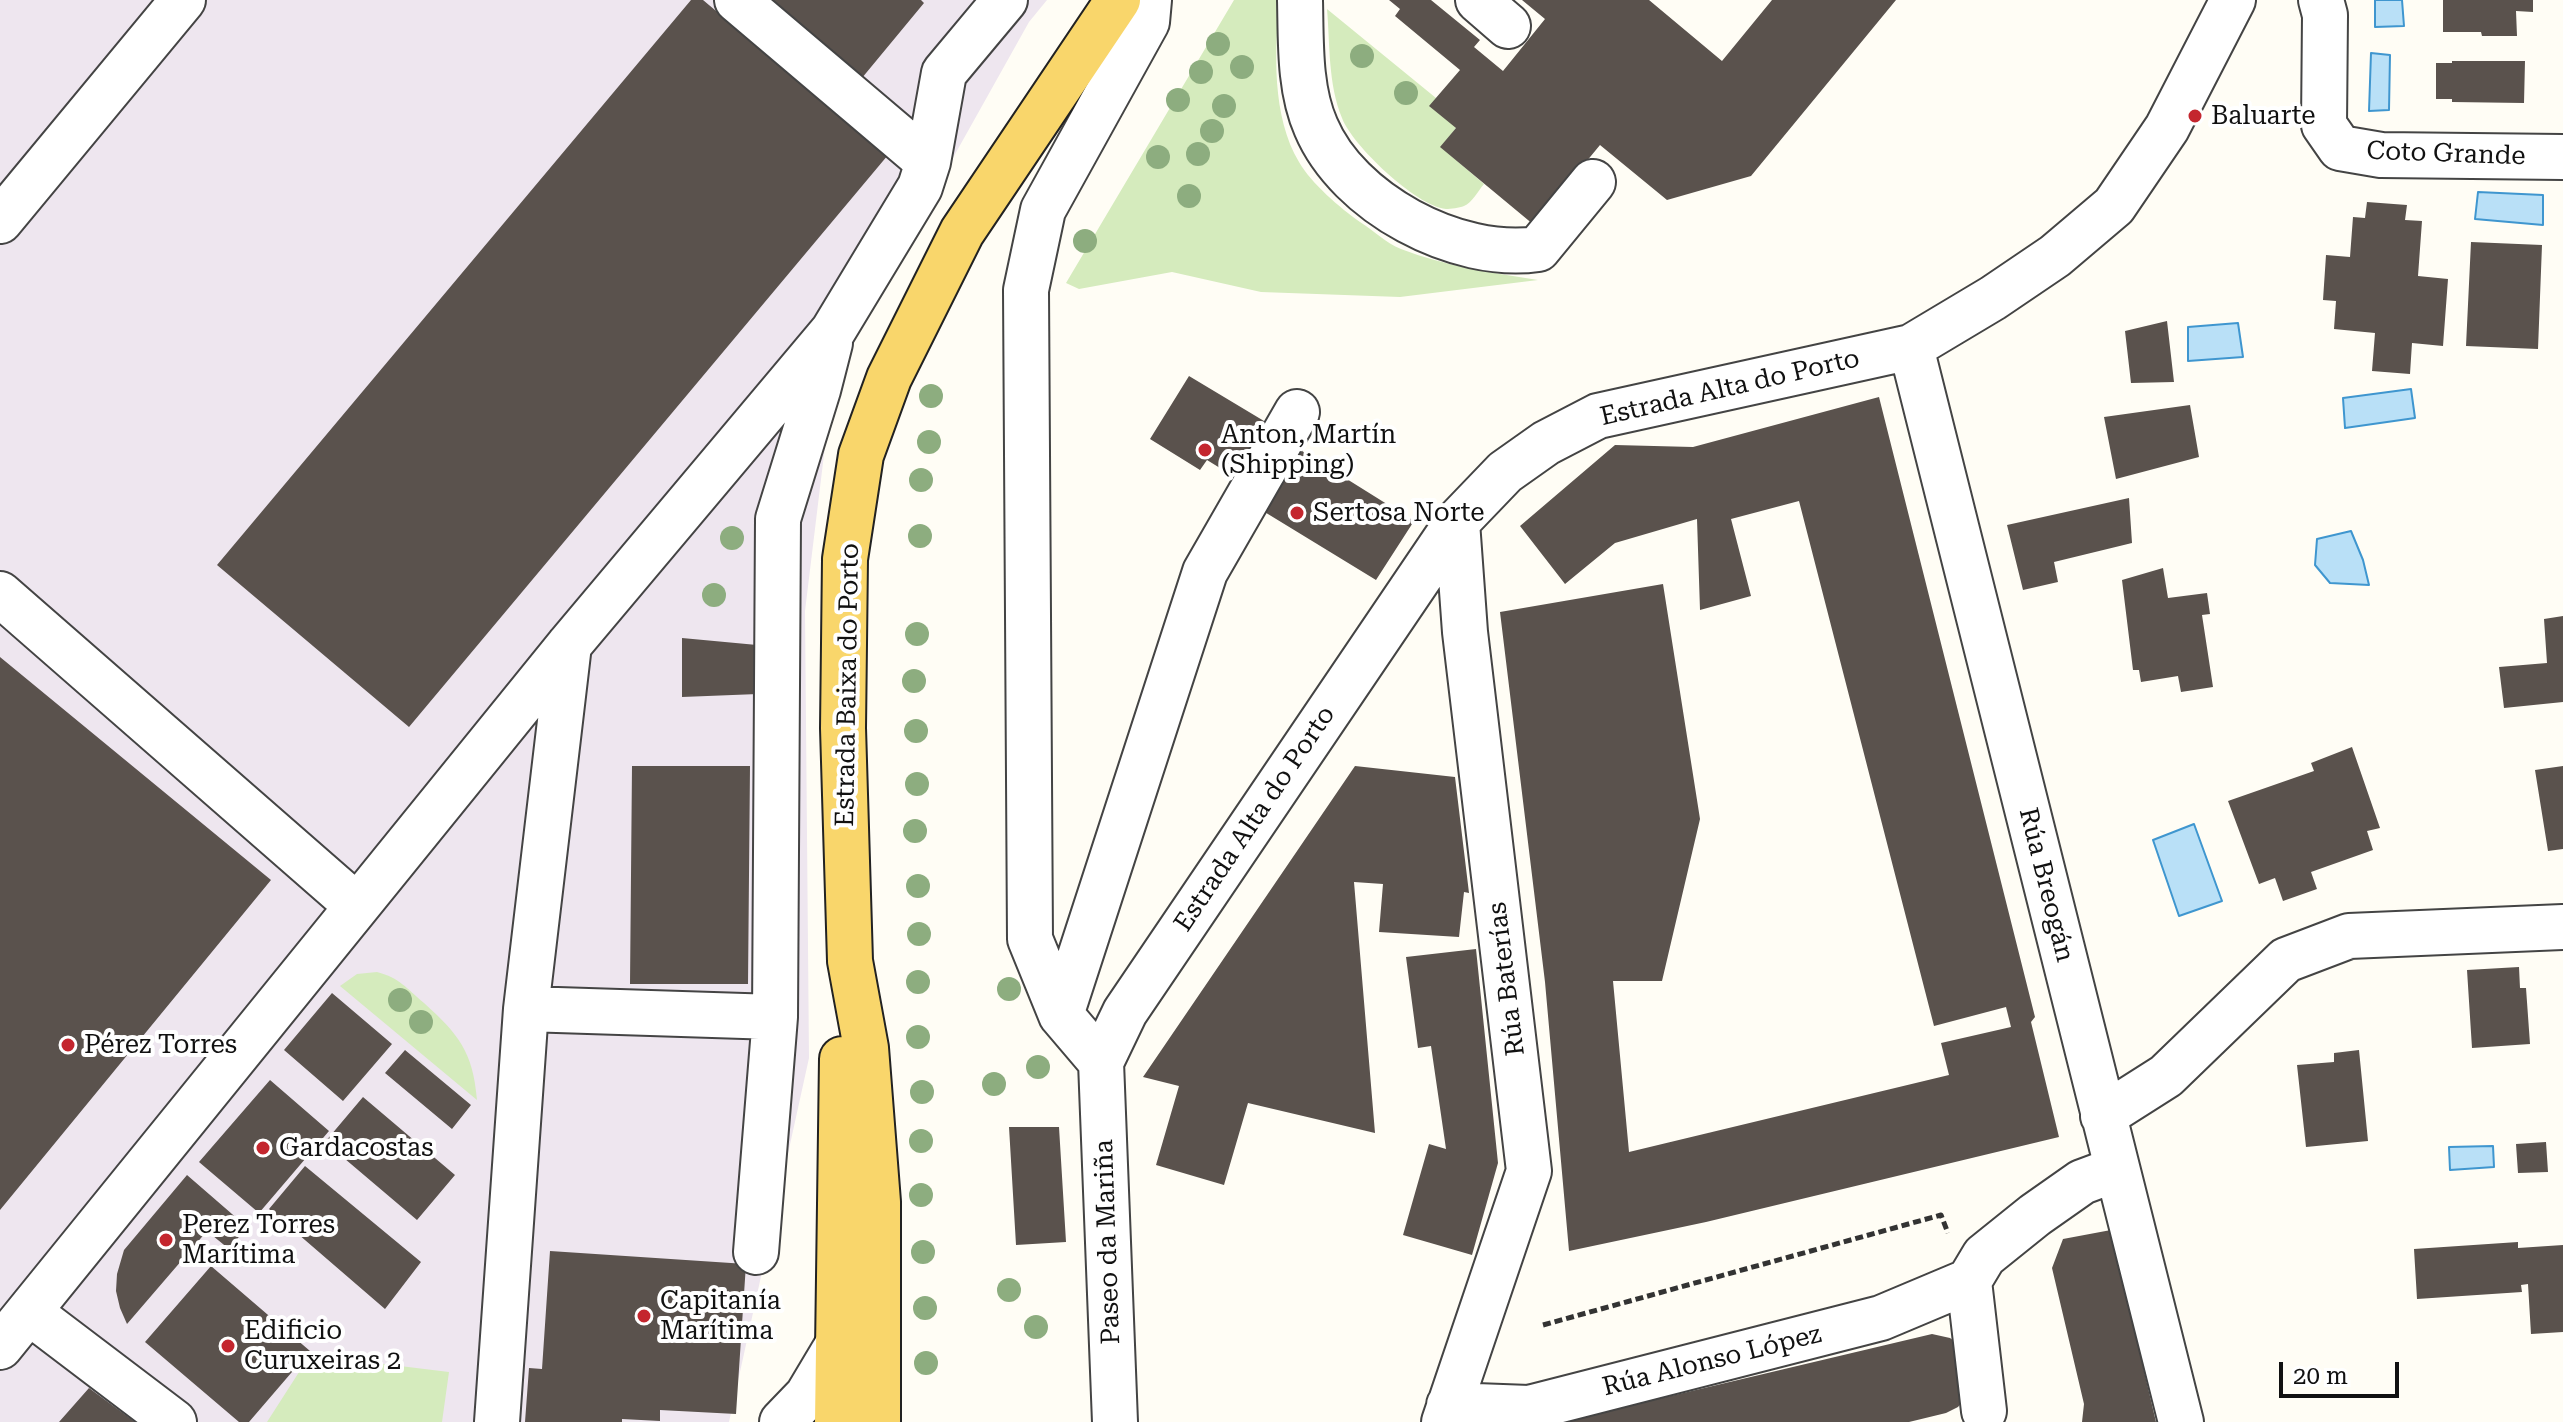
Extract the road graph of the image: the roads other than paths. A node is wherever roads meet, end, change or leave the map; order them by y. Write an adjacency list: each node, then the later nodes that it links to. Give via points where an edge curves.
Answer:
1 (183, 0): 12 (street)
2 (737, 0): 10 (street)
3 (1005, 0): 10 (street, via 944,73)
4 (1118, 0): 23 (main road, Estrada Baixa do Porto, via 962,232 889,378 861,455 845,559 843,728)
5 (1149, 0): 25 (street, via 1147,22 1043,210 1026,290 1030,939)
6 (1300, 0): 11 (street, via 1301,47 1314,124 1329,153 1378,203 1447,237 1519,251 1538,249)
7 (2233, 0): 14 (street, Estrada Alta do Porto, via 2167,128 2114,206 2055,256)
8 (2321, 0): 9 (street, Coto Grande, via 2324,125 2340,148 2381,155)
9 (2563, 157)
10 (928, 162): 13 (street, via 920,187)
11 (1593, 182)
12 (0, 221)
13 (833, 331): 16 (street); 17 (street)
14 (1911, 347): 18 (street, Estrada Alta do Porto, via 1598,416 1505,472); 28 (street, Rúa Breogán)
15 (1297, 412): 25 (street, via 1205,572)
16 (723, 461): 17 (street, via 759,482); 20 (street)
17 (778, 519): 26 (street)
18 (1457, 522): 27 (street, Estrada Alta do Porto, via 1125,1012); 37 (street, Rúa Baterías, via 1465,632 1529,1171)
19 (0, 594): 21 (street)
20 (569, 645): 21 (street); 24 (street)
21 (357, 906): 33 (street)
22 (2563, 927): 28 (street, via 2349,936 2286,960 2166,1076)
23 (850, 961): 30 (main road, Estrada Baixa do Porto, via 866,1048); 34 (main road, Estrada Baixa do Porto, via 842,1073)
24 (526, 1009): 26 (street); 39 (street)
25 (1061, 1015): 27 (street)
26 (775, 1017): 31 (street)
27 (1101, 1062): 45 (street, Paseo da Mariña)
28 (2103, 1116): 29 (street, Rúa Breogán)
29 (2117, 1169): 32 (street, via 2082,1182 2035,1215 1984,1256); 46 (street, Rúa Breogán)
30 (878, 1223): 43 (street, via 865,1265 861,1380); 44 (main road, Estrada Baixa do Porto)
31 (756, 1252)
32 (1969, 1281): 36 (street); 37 (street, Rúa Alonso López, via 1881,1318 1529,1408)
33 (29, 1312): 35 (street); 38 (street)
34 (838, 1344): 40 (street, via 807,1396); 42 (main road, Estrada Baixa do Porto)
35 (0, 1347)
36 (1984, 1411)
37 (1446, 1413)
38 (174, 1422)
39 (497, 1422)
40 (781, 1422): 41 (street)
41 (810, 1422)
42 (837, 1422)
43 (853, 1422)
44 (878, 1422)
45 (1115, 1422)
46 (2181, 1422)

